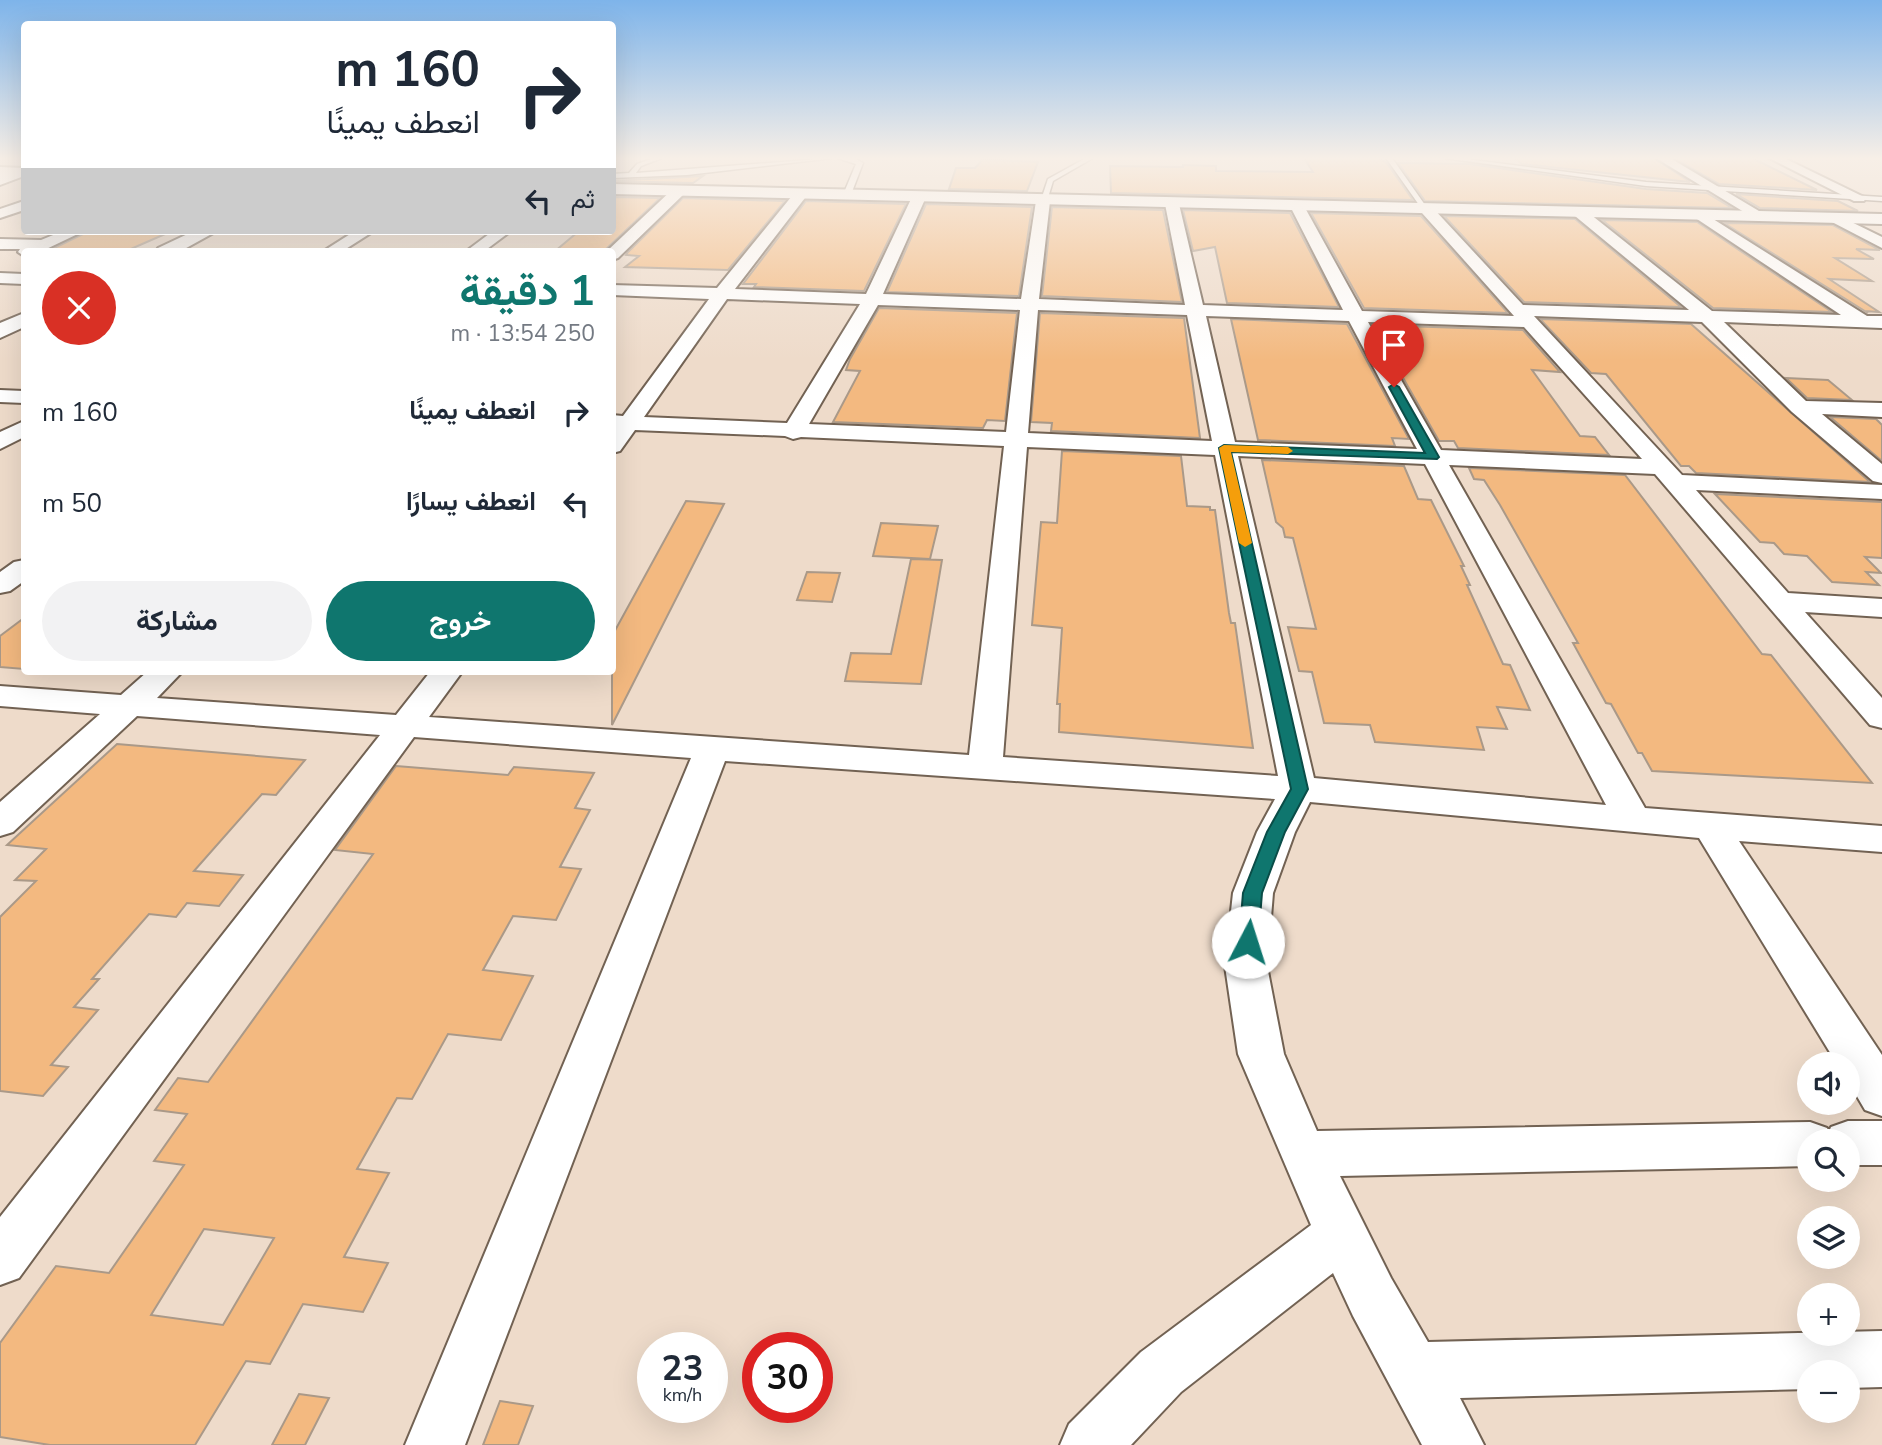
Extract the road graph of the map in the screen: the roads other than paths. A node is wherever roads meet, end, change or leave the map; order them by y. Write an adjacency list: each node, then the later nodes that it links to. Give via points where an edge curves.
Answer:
1 (643, 225): 22 (street)
2 (777, 225): 28 (street)
3 (906, 225): 29 (street)
4 (1040, 225): 30 (street)
5 (1176, 225): 31 (street)
6 (1307, 225): 34 (street)
7 (1441, 225): 32 (street)
8 (1595, 225): 33 (street)
9 (1716, 225): 36 (street)
10 (1849, 225): 15 (street)
11 (67, 235): 17 (street)
12 (200, 235): 19 (street)
13 (359, 235): 20 (street)
14 (497, 235): 21 (street)
15 (1882, 243)
16 (0, 244): 17 (street)
17 (42, 246): 18 (street)
18 (36, 248)
19 (173, 248)
20 (337, 248)
21 (479, 248)
22 (616, 251)
23 (21, 254): 24 (street)
24 (0, 263)
25 (0, 278): 26 (street)
26 (21, 279)
27 (616, 290): 28 (street)
28 (721, 295): 29 (street); 44 (street)
29 (872, 299): 30 (street); 46 (street)
30 (1029, 306): 31 (street); 47 (street)
31 (1194, 312): 34 (street); 49 (street)
32 (1526, 316): 33 (street); 34 (street); 51 (street)
33 (1707, 316): 36 (street); 42 (street)
34 (1356, 317): 50 (street)
35 (21, 320): 38 (street)
36 (1863, 321): 37 (street); 39 (street)
37 (1882, 322)
38 (0, 331)
39 (1882, 334)
40 (0, 396): 41 (street)
41 (21, 397)
42 (1800, 407): 43 (street); 52 (street)
43 (1882, 410)
44 (621, 423): 46 (street)
45 (21, 430): 48 (street)
46 (793, 432): 47 (street)
47 (1016, 440): 49 (street); 65 (street)
48 (0, 442)
49 (1224, 448): 50 (street); 66 (street)
50 (1433, 457): 51 (street); 67 (street)
51 (1669, 474): 53 (street); 56 (street)
52 (1882, 476)
53 (1882, 492)
54 (21, 570): 55 (street)
55 (0, 585)
56 (1777, 601): 57 (street); 62 (street)
57 (1882, 608)
58 (163, 675): 61 (street)
59 (444, 675): 63 (street)
60 (0, 696): 61 (street)
61 (130, 705): 63 (street); 68 (street)
62 (1882, 718)
63 (406, 726): 64 (street); 77 (street)
64 (712, 749): 65 (street); 80 (street)
65 (985, 766): 66 (street)
66 (1299, 789): 67 (street); 75 (street, via 1252,893 1246,966 1261,1054)
67 (1633, 820): 69 (street)
68 (0, 823)
69 (1710, 826): 70 (street); 71 (street)
70 (1882, 839)
71 (1882, 1095)
72 (1860, 1143): 73 (street)
73 (1882, 1143)
74 (1797, 1144): 75 (street)
75 (1303, 1154): 76 (street)
76 (1342, 1233): 79 (street); 81 (street, via 1161,1372)
77 (0, 1259)
78 (1882, 1359): 79 (street)
79 (1413, 1371): 82 (street)
80 (435, 1445)
81 (1090, 1445)
82 (1454, 1445)

